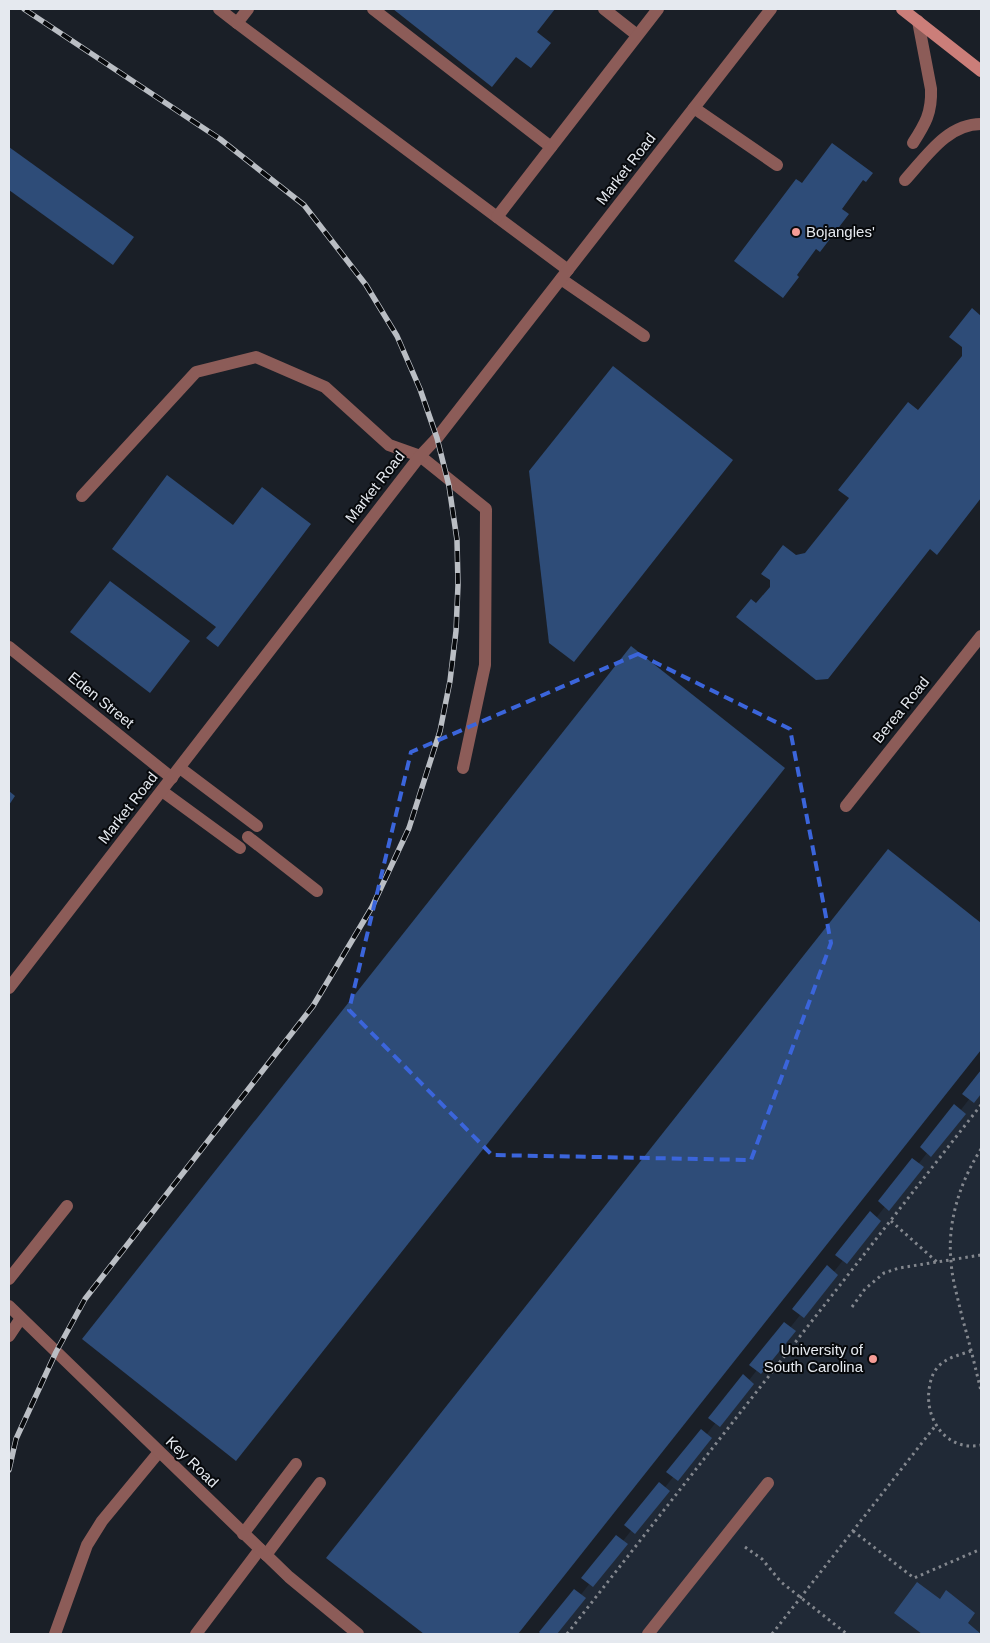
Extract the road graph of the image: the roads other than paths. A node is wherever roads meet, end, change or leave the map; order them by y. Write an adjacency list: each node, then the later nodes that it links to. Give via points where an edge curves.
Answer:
1 (219, 9): 9 (street)
2 (248, 9): 9 (street)
3 (373, 9): 15 (street)
4 (604, 9): 10 (street)
5 (658, 9): 10 (street)
6 (771, 9): 12 (street, Market Road)
7 (902, 9): 8 (main road)
8 (918, 21): 11 (main road); 14 (street, via 932,99 926,123)
9 (237, 23): 18 (street)
10 (638, 35): 15 (street)
11 (981, 71)
12 (694, 108): 16 (street); 19 (street, Market Road)
13 (981, 124): 17 (street, via 957,129 947,136)
14 (913, 143)
15 (551, 148): 18 (street)
16 (776, 165)
17 (905, 180)
18 (497, 217): 19 (street)
19 (564, 275): 20 (street); 21 (street, Market Road)
20 (644, 336)
21 (420, 456): 22 (street, via 389,445 325,387 256,357 196,372); 25 (street, via 486,509 485,665); 26 (street, Market Road)
22 (82, 496)
23 (981, 636): 28 (street, Berea Road)
24 (9, 647): 26 (street, Eden Street)
25 (463, 768)
26 (176, 773): 27 (street, Market Road); 29 (street, Eden Street)
27 (162, 791): 31 (street); 33 (street, Market Road)
28 (846, 806)
29 (257, 826)
30 (248, 837): 32 (street)
31 (240, 848)
32 (317, 891)
33 (9, 988)
34 (67, 1206): 35 (street)
35 (9, 1279)
36 (9, 1306): 37 (street, Key Road)
37 (21, 1318): 38 (street); 39 (street, Key Road)
38 (9, 1336)
39 (159, 1452): 43 (street, Key Road); 45 (street, via 102,1521 87,1545)
40 (296, 1464): 43 (street)
41 (320, 1483): 44 (street)
42 (768, 1483): 48 (street)
43 (243, 1534): 44 (street, Key Road)
44 (263, 1552): 46 (street); 47 (street, Key Road)
45 (55, 1634)
46 (196, 1634)
47 (358, 1634)
48 (648, 1634)

